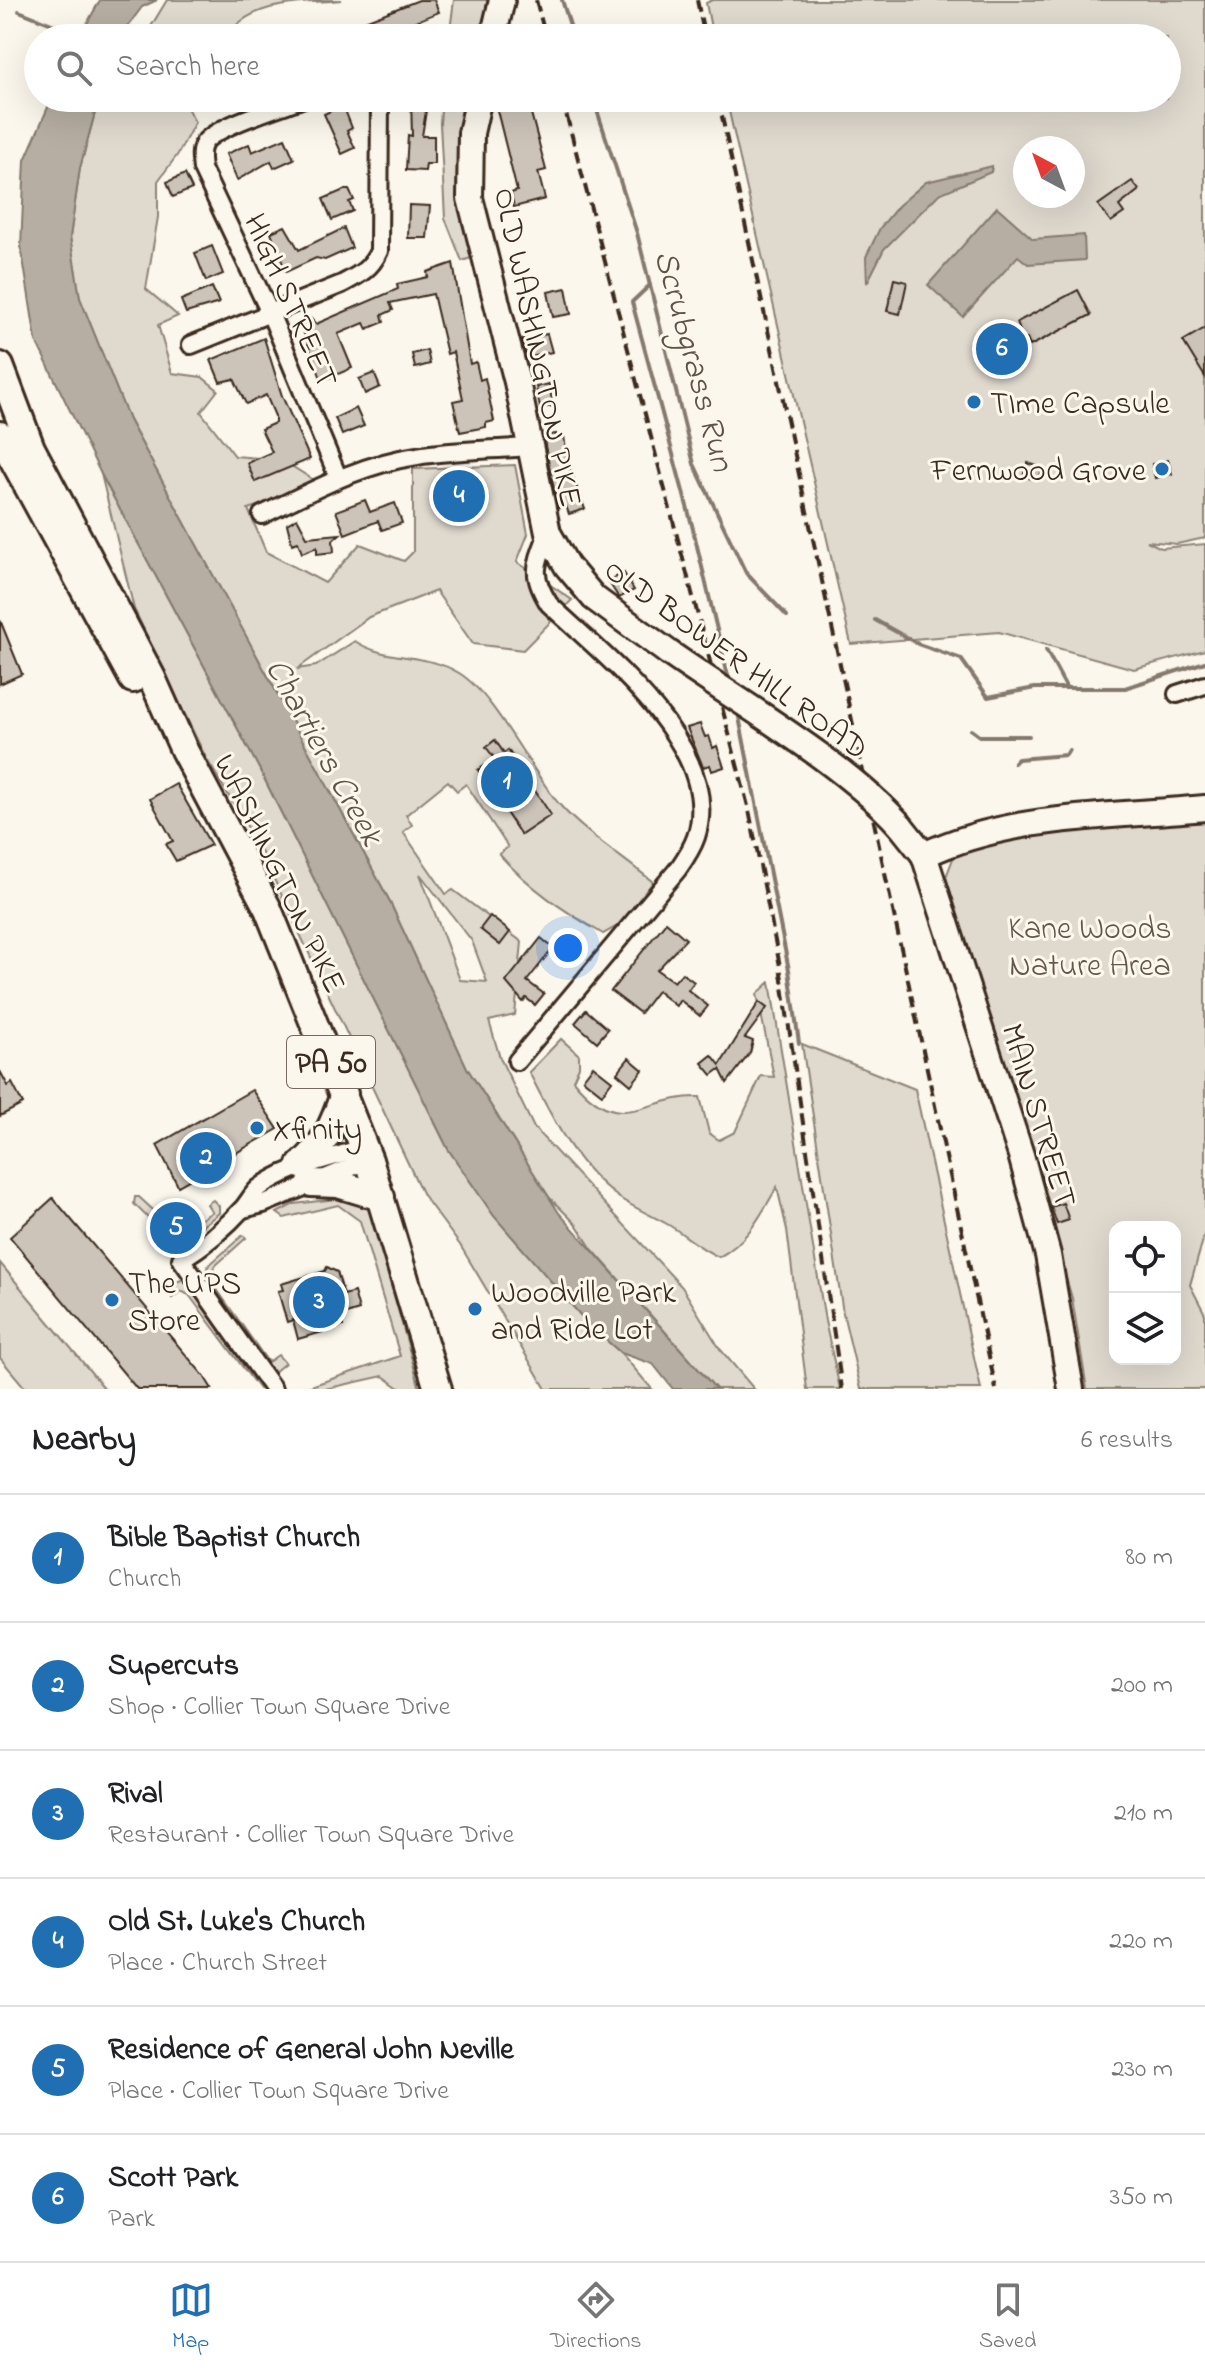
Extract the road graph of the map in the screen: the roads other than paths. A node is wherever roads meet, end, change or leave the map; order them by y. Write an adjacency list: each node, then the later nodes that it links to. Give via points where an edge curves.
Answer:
1 (502, 0): 2 (street)
2 (496, 24)
3 (269, 112): 6 (street, HIGH STREET, via 203,144 202,169)
4 (380, 112): 6 (street, via 379,251 374,261 342,284)
5 (476, 112): 10 (street, OLD WASHINGTON PIKE, via 470,198 517,382)
6 (270, 313): 7 (street); 11 (street, HIGH STREET)
7 (191, 345)
8 (0, 366): 16 (main road, WASHINGTON PIKE / PA 50, via 31,448)
9 (0, 435): 16 (main road, WASHINGTON PIKE / PA 50, via 137,685)
10 (528, 447): 11 (street, via 418,455); 13 (street, OLD WASHINGTON PIKE)
11 (338, 477): 12 (street)
12 (262, 515)
13 (548, 533): 18 (street, OLD BOWER HILL ROAD, bridge, via 594,598 841,774); 20 (street, OLD WASHINGTON PIKE, via 536,565 539,588 676,735 694,770 699,812 697,835 678,869)
14 (1205, 685): 15 (street)
15 (1177, 694)
16 (184, 750): 21 (main road, WASHINGTON PIKE / PA 50, via 268,909)
17 (1205, 808): 19 (street, via 1000,829)
18 (900, 825): 19 (street, MAIN STREET)
19 (924, 855): 27 (street, MAIN STREET, via 1021,1155 1048,1255)
20 (517, 1061)
21 (344, 1094): 22 (main road, WASHINGTON PIKE / PA 50); 23 (main road, via 333,1127)
22 (366, 1153): 23 (street, via 320,1163); 24 (main road, WASHINGTON PIKE / PA 50)
23 (306, 1174): 24 (main road); 25 (street, via 243,1209 181,1259)
24 (381, 1197): 26 (main road, WASHINGTON PIKE / PA 50)
25 (273, 1389)
26 (438, 1389)
27 (1071, 1389)

